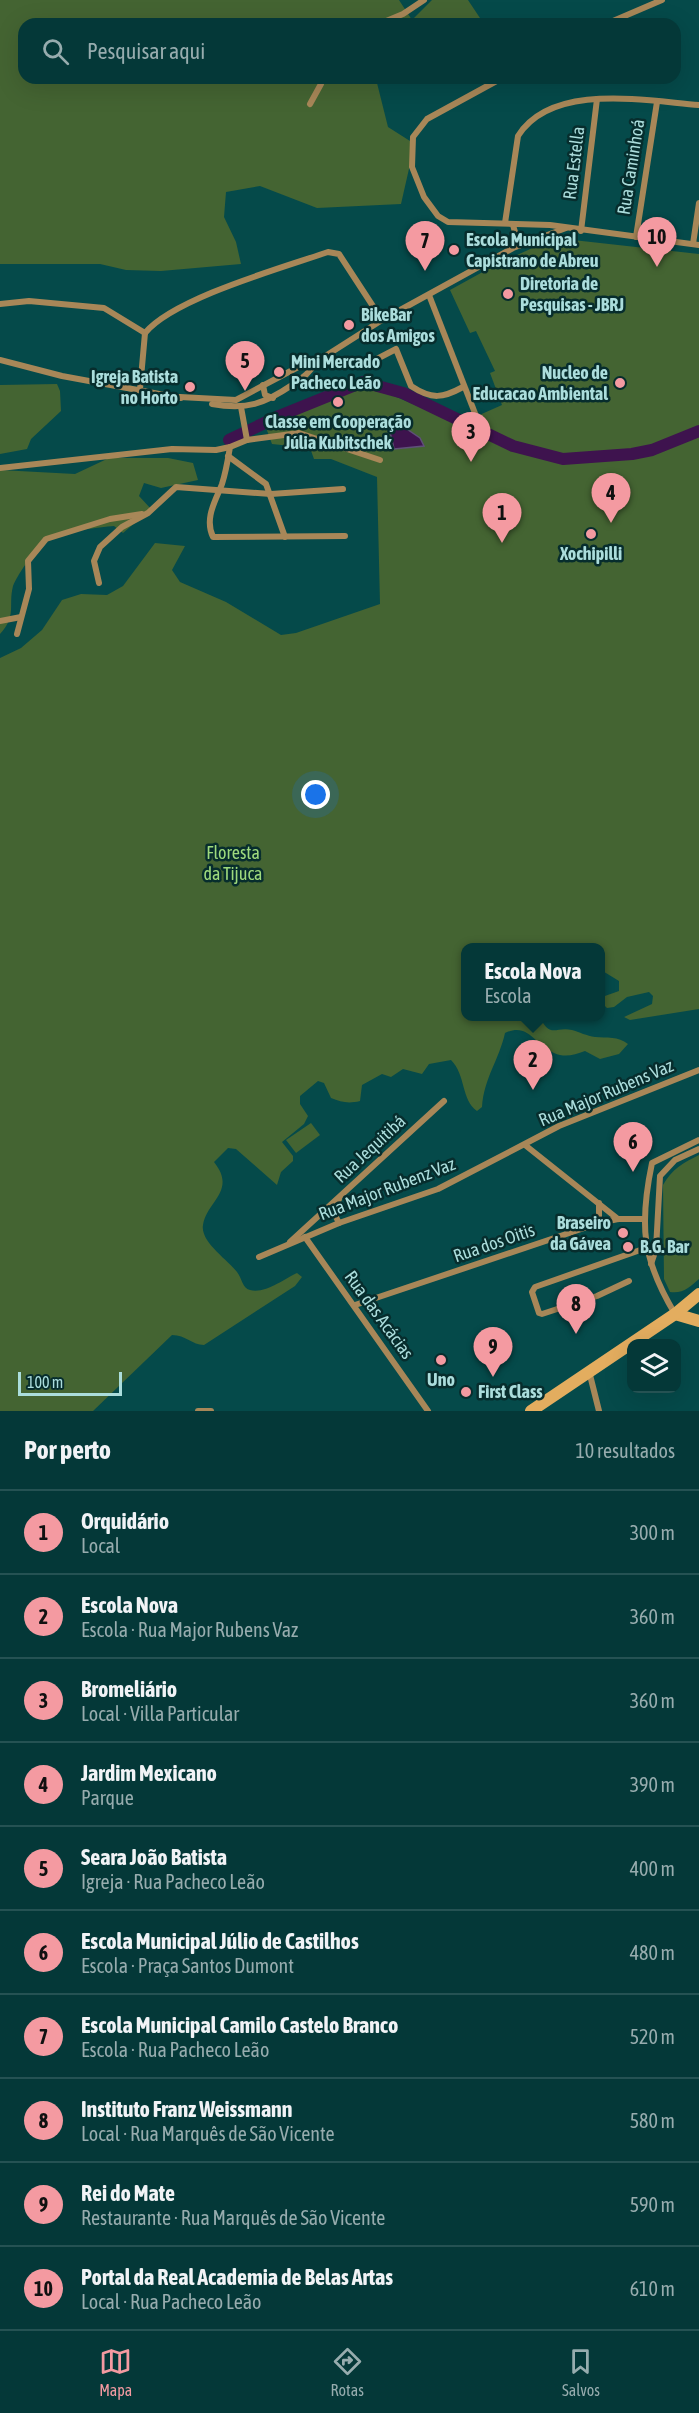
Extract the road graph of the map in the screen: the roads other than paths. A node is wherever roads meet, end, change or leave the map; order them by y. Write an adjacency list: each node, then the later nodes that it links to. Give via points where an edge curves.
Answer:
1 (424, 0): 3 (street)
2 (662, 0): 4 (street)
3 (393, 18)
4 (620, 18)
5 (321, 84): 9 (street)
6 (491, 84): 12 (street, via 427,119 413,138 412,167 424,197 442,219)
7 (597, 99): 8 (street, via 621,97); 12 (street, via 551,110 523,128 516,145); 15 (street, Rua Estella)
8 (657, 102): 10 (street); 16 (street, Rua Caminhoá)
9 (310, 104)
10 (699, 105)
11 (699, 203): 17 (street)
12 (505, 223): 13 (street)
13 (513, 225): 14 (street); 18 (street)
14 (569, 227): 15 (street); 18 (street)
15 (581, 231): 16 (street)
16 (636, 237): 17 (street)
17 (696, 244)
18 (519, 246): 19 (street)
19 (429, 295): 21 (street); 27 (street)
20 (0, 304): 22 (street, via 29,301 104,308)
21 (382, 320): 22 (street, via 339,254 333,252 187,303); 25 (street)
22 (145, 333): 28 (street)
23 (0, 360): 28 (street, via 62,376)
24 (373, 361): 27 (street, via 396,349 411,386 442,398)
25 (316, 362): 26 (street); 31 (street, via 310,372)
26 (263, 385): 29 (street); 31 (street, via 265,395)
27 (464, 387): 33 (street)
28 (140, 389): 30 (street)
29 (248, 395): 30 (street, via 222,401); 32 (street)
30 (180, 397): 32 (street)
31 (273, 398): 32 (street)
32 (243, 406): 34 (street)
33 (478, 421)
34 (247, 440): 35 (street); 37 (street, via 299,433)
35 (230, 447): 36 (street); 38 (street, via 172,449)
36 (228, 456): 40 (street); 41 (street, via 260,477)
37 (380, 460)
38 (0, 468)
39 (343, 489): 41 (street)
40 (217, 490): 41 (street); 42 (street, via 176,487); 44 (street, via 210,515 213,537)
41 (271, 494): 44 (street)
42 (148, 513): 45 (street, via 122,527 100,547 94,561); 46 (street, via 110,519 46,539 28,561 29,589)
43 (345, 536): 44 (street)
44 (285, 537)
45 (99, 583)
46 (21, 617): 47 (street); 48 (street)
47 (0, 621)
48 (17, 634)
49 (699, 1070): 52 (street, Rua Major Rubens Vaz, via 559,1126)
50 (444, 1101): 54 (street, Rua Jequitibá)
51 (699, 1140): 57 (street, via 652,1163)
52 (525, 1145): 55 (street); 58 (street, Rua Major Rubenz Vaz, via 438,1189)
53 (699, 1149): 64 (street, via 675,1160 660,1176 656,1250)
54 (340, 1196): 58 (street, via 334,1214); 61 (street, Rua Jequitibá)
55 (598, 1203): 56 (street); 59 (street)
56 (618, 1219): 57 (street, Rua dos Oitis); 59 (street, Rua dos Oitis)
57 (645, 1219): 62 (street)
58 (339, 1223): 60 (street, Rua Major Rubenz Vaz)
59 (599, 1223): 67 (street, Rua dos Oitis)
60 (304, 1237): 61 (street, Rua Major Rubenz Vaz); 67 (street, Rua das Acácias)
61 (290, 1243): 63 (street, Rua Major Rubenz Vaz)
62 (646, 1248): 64 (street); 65 (street, via 535,1287 532,1292 542,1314)
63 (259, 1257)
64 (651, 1264): 68 (street, via 657,1284)
65 (629, 1281)
66 (699, 1294): 68 (street)
67 (355, 1305): 73 (street, Rua das Acácias)
68 (675, 1314): 69 (street); 70 (street)
69 (699, 1321)
70 (589, 1371): 74 (street); 75 (street)
71 (198, 1411): 72 (street)
72 (211, 1411)
73 (428, 1411)
74 (531, 1411)
75 (599, 1411)

